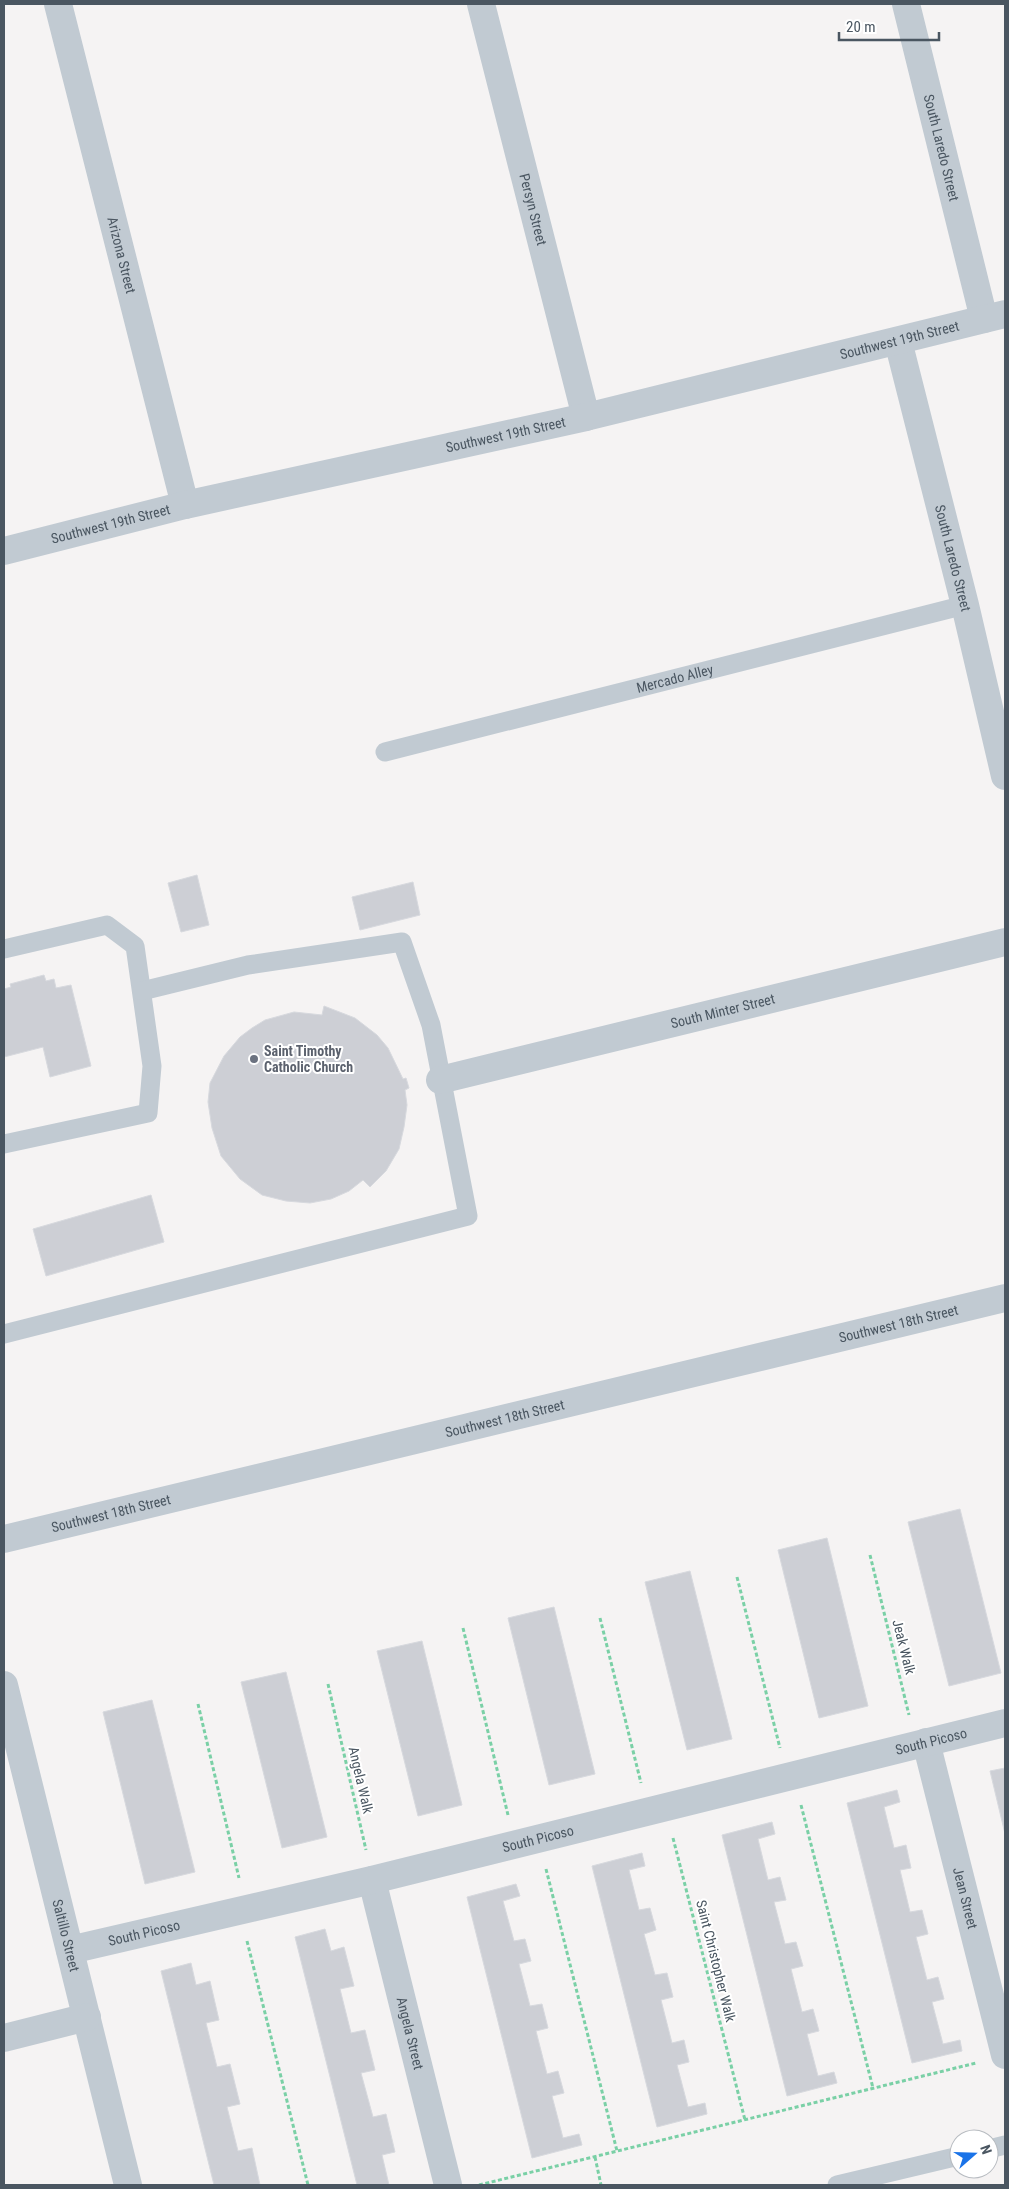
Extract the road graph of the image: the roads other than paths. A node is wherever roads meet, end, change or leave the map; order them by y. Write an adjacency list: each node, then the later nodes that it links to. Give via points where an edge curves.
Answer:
1 (58, 4): 7 (street, Arizona Street)
2 (481, 4): 6 (street, Persyn Street)
3 (906, 4): 4 (street, South Laredo Street)
4 (995, 317): 5 (street, Southwest 19th Street)
5 (898, 340): 6 (street, Southwest 19th Street); 9 (street, South Laredo Street)
6 (586, 417): 7 (street, Southwest 19th Street)
7 (184, 505): 8 (street, Southwest 19th Street)
8 (4, 551)
9 (965, 605): 10 (lane, Mercado Alley); 11 (street, South Laredo Street)
10 (385, 752)
11 (1005, 776)
12 (1005, 942): 15 (street, South Minter Street)
13 (4, 949): 14 (lane, via 107,925 135,946)
14 (142, 991): 15 (lane, via 248,965 402,942 431,1025); 16 (lane, via 152,1066 148,1113)
15 (440, 1080): 18 (lane, via 468,1216)
16 (4, 1144)
17 (1005, 1298): 19 (street, Southwest 18th Street)
18 (4, 1334)
19 (4, 1539)
20 (4, 1685): 24 (street, Saltillo Street)
21 (1005, 1723): 22 (street, South Picoso)
22 (921, 1743): 23 (street, South Picoso); 27 (street, Jean Street)
23 (372, 1880): 24 (street, South Picoso); 30 (street, Angela Street)
24 (70, 1950): 25 (street, Saltillo Street)
25 (87, 2017): 26 (street); 29 (street, Saltillo Street)
26 (4, 2038)
27 (1005, 2055)
28 (949, 2158): 31 (lane)
29 (128, 2185)
30 (448, 2185)
31 (837, 2185)

